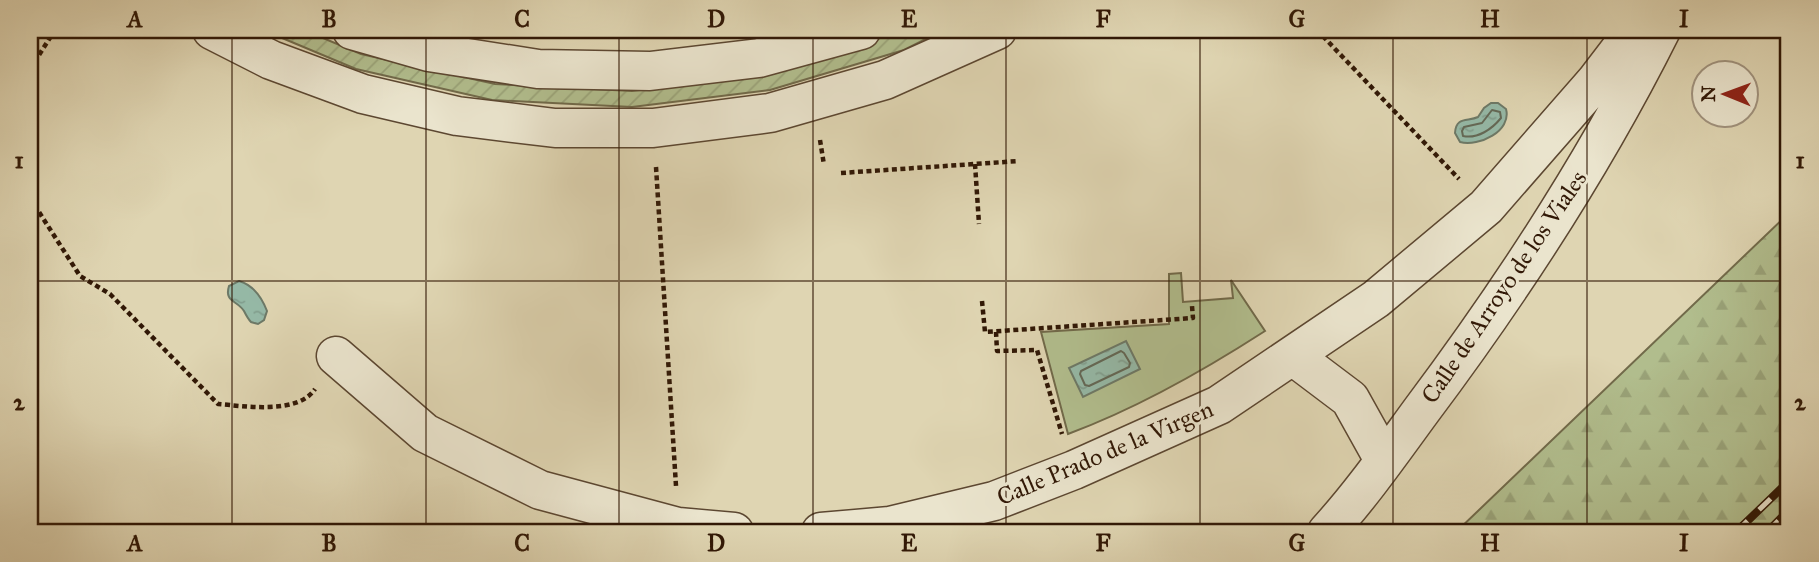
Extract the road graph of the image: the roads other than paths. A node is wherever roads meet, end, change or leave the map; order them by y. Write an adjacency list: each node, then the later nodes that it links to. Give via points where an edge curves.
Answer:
1 (212, 30): 4 (street, via 271,60 363,94 457,116 555,128 653,128 770,113 885,80)
2 (352, 30): 3 (street, via 429,52 538,69 650,71 759,58)
3 (861, 30)
4 (998, 30)
5 (1635, 30): 8 (street, Calle de Arroyo de los Viales, via 1596,82 1486,207 1376,299)
6 (1661, 30): 9 (street, Calle de Arroyo de los Viales, via 1630,92 1527,262)
7 (336, 356): 10 (street, via 425,433 540,490 678,527)
8 (1293, 356): 9 (street, via 1350,399); 11 (street, Calle Prado de la Virgen, via 1219,405 994,501 890,526)
9 (1384, 460): 12 (street, Calle de Arroyo de los Viales)
10 (734, 532)
11 (821, 532)
12 (1327, 532)

